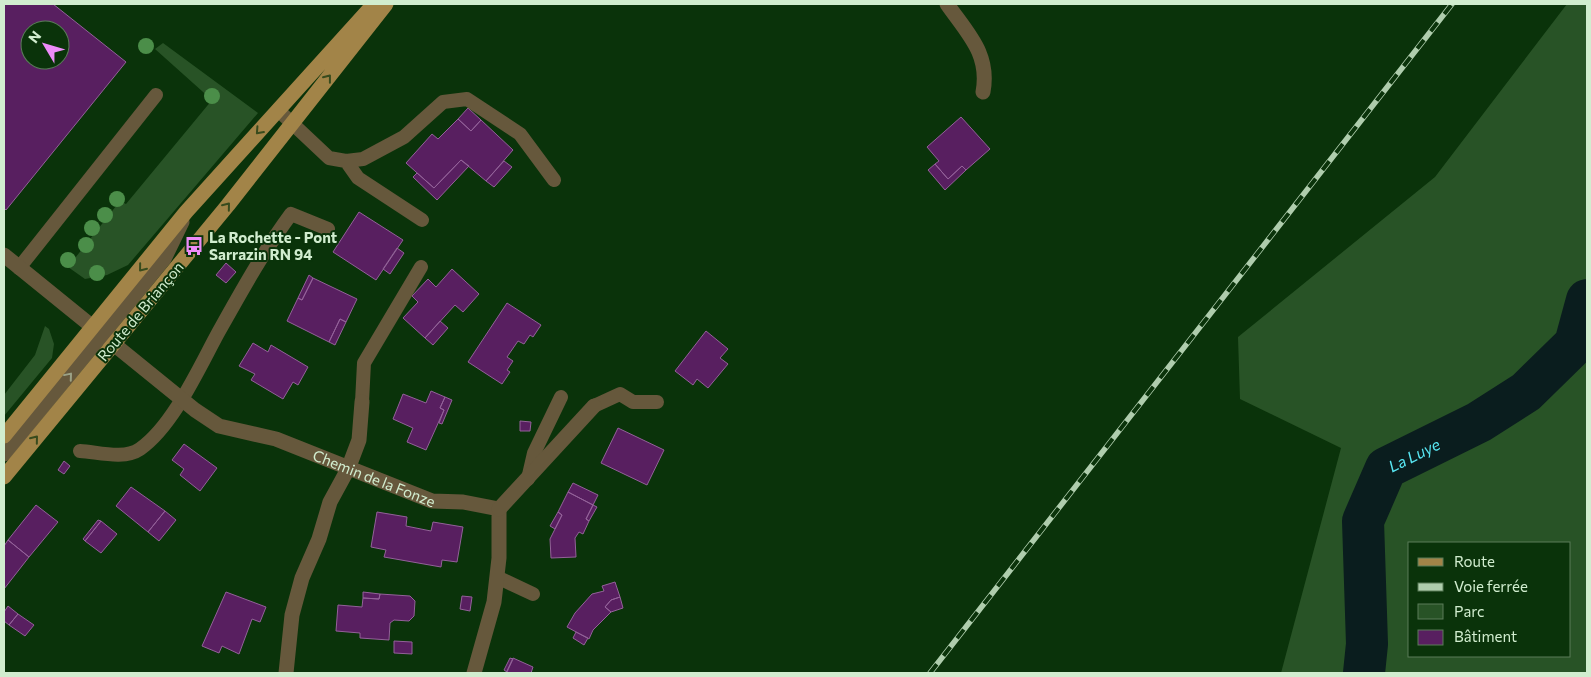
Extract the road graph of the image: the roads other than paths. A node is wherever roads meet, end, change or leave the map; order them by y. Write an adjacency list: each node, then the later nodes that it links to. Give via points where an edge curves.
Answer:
1 (374, 4): 6 (main road, Route de Briançon)
2 (386, 4): 7 (main road, Route de Briançon, one-way to 2)
3 (947, 4): 4 (street, via 982,54 986,76)
4 (983, 92)
5 (156, 96): 14 (lane)
6 (278, 110): 7 (lane); 15 (main road, Route de Briançon, one-way to 15, via 186,212)
7 (292, 123): 8 (lane, via 329,158); 15 (main road, Route de Briançon, one-way to 7, via 228,205)
8 (346, 161): 9 (lane, via 363,159 404,137 443,102 468,99 520,134); 10 (lane, via 358,178)
9 (554, 180)
10 (422, 220)
11 (328, 229): 17 (lane, via 291,214 250,274)
12 (4, 255): 14 (street, Chemin de la Fonze)
13 (421, 267): 18 (lane, via 364,363)
14 (19, 268): 15 (street, Chemin de la Fonze)
15 (103, 335): 17 (street, Chemin de la Fonze); 21 (main road, Route de Briançon); 23 (street, one-way to 15); 25 (main road, Route de Briançon, one-way to 15)
16 (561, 397): 26 (lane, via 534,453)
17 (182, 399): 22 (lane, via 139,450 121,455); 24 (street, Chemin de la Fonze, via 219,426 276,440)
18 (362, 402): 24 (street, via 359,440)
19 (657, 402): 20 (lane, via 633,402 620,394)
20 (594, 406): 26 (street)
21 (4, 436)
22 (80, 450)
23 (4, 454)
24 (348, 469): 27 (street, Chemin de la Fonze, via 432,501); 30 (street, via 330,502 302,578 292,615)
25 (4, 477)
26 (528, 479): 27 (street)
27 (499, 509): 28 (street)
28 (497, 577): 29 (lane); 31 (street, via 494,602)
29 (534, 594)
30 (286, 673)
31 (474, 673)

